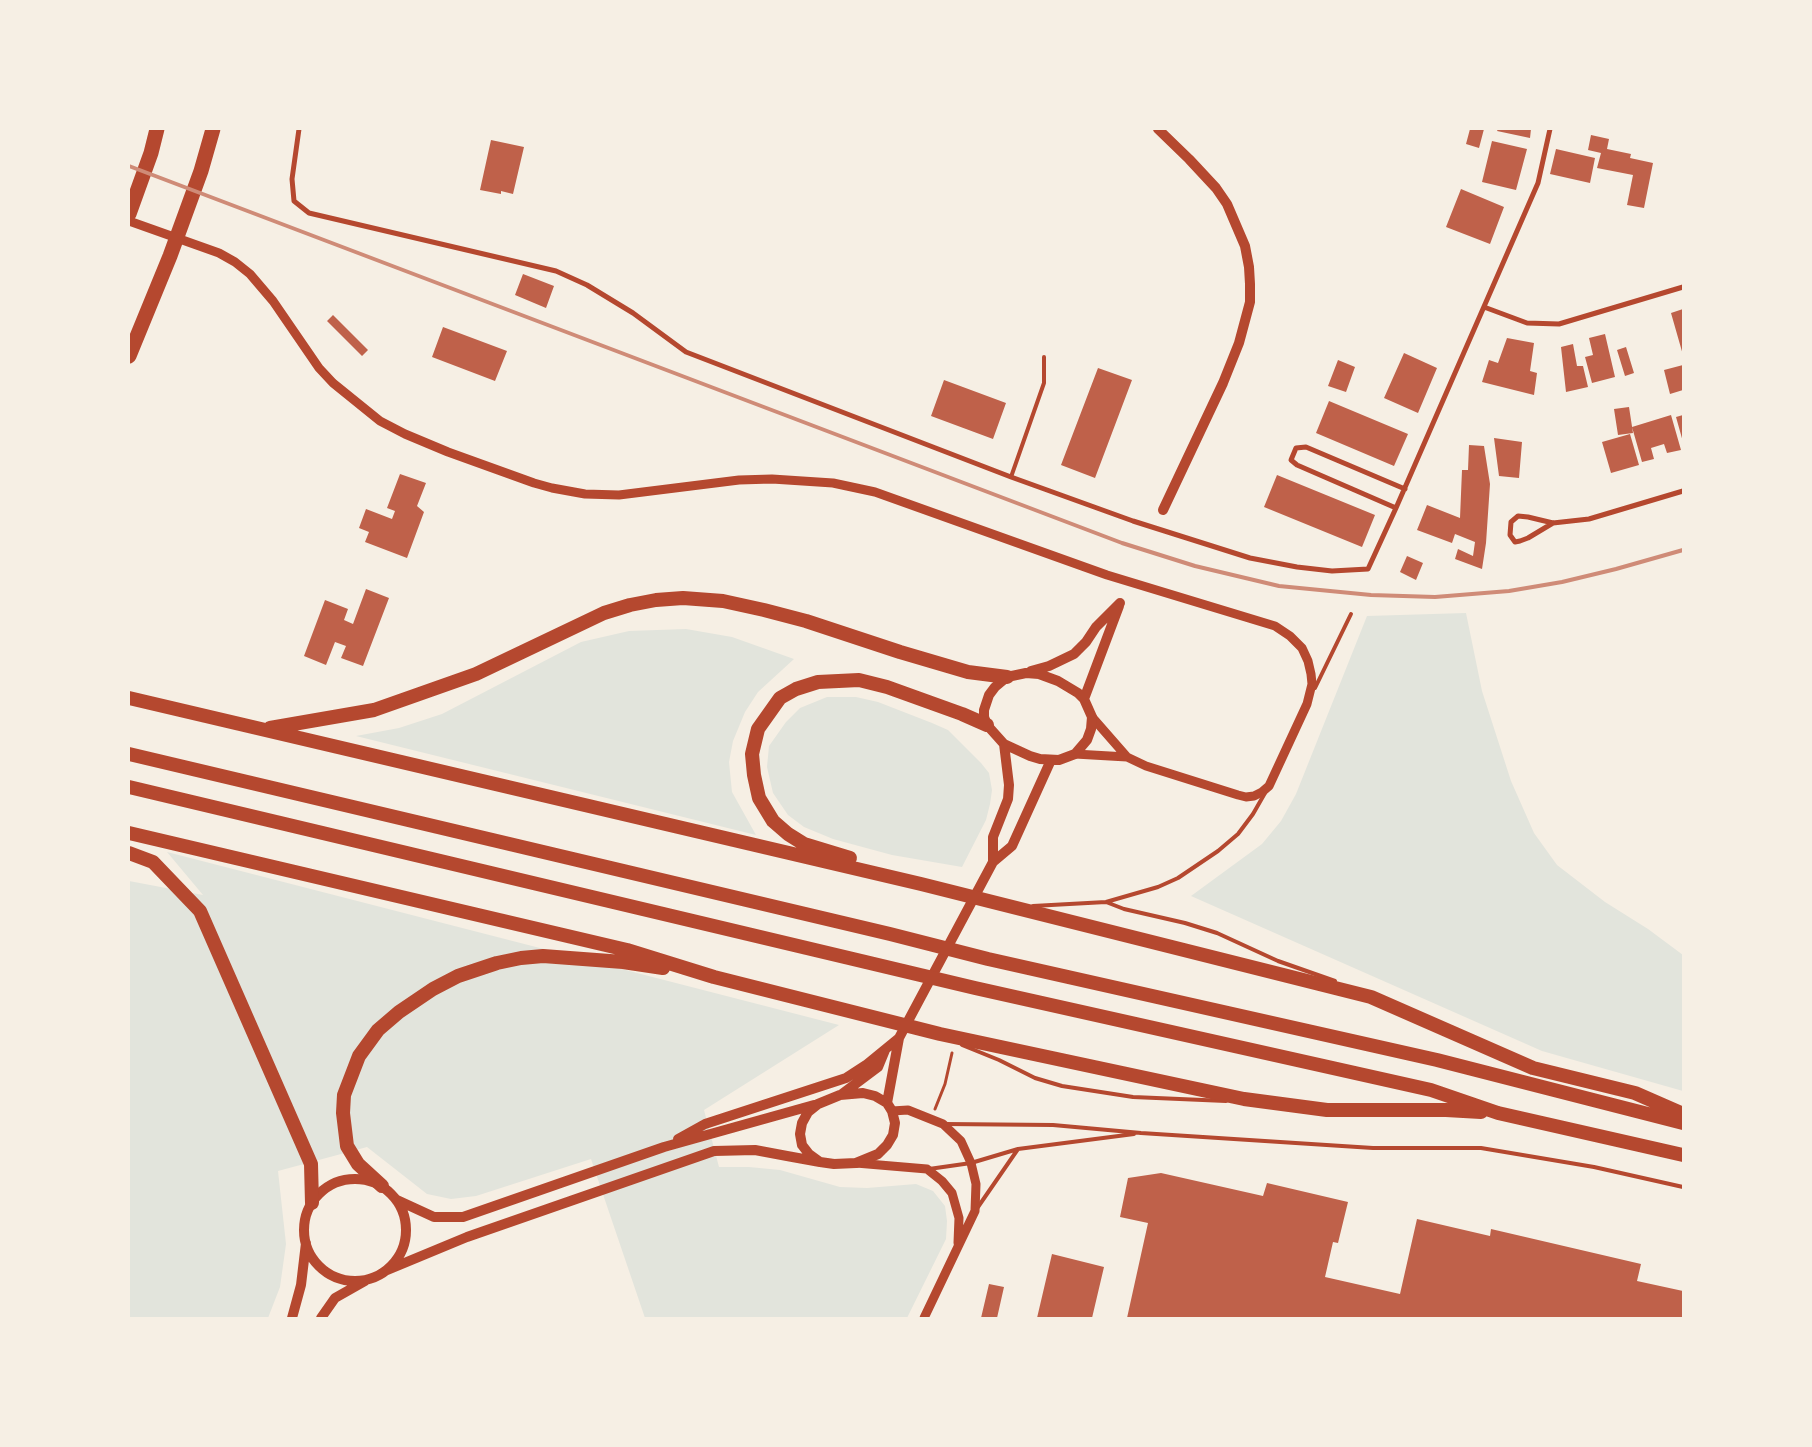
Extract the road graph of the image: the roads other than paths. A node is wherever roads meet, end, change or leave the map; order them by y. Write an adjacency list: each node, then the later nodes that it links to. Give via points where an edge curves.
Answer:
1 (157, 129): 6 (highway)
2 (213, 129): 10 (highway, via 170,256)
3 (299, 129): 12 (street, via 292,179 294,201 309,213 556,271 594,289 686,352)
4 (1158, 129): 16 (main road, via 1189,159 1227,204 1245,246 1250,284 1250,302 1240,342)
5 (1550, 129): 9 (street, via 1538,183)
6 (129, 214)
7 (129, 221): 23 (street, via 219,253 235,262 274,301 319,368 333,383 367,412 405,434 534,482 585,494 619,495 772,479 833,483 875,492 1107,575 1275,626 1296,641 1308,662 1312,684)
8 (1683, 287): 9 (street, via 1559,324 1527,323)
9 (1484, 307): 13 (street)
10 (129, 356)
11 (1044, 357): 12 (lane, via 1044,383)
12 (1011, 477): 15 (street, via 1250,558 1332,571 1368,569)
13 (1405, 489): 15 (street); 15 (street, via 1306,447 1296,448 1291,460 1297,465)
14 (1683, 491): 17 (street, via 1588,519)
15 (1396, 508)
16 (1163, 510)
17 (1553, 523): 17 (street, via 1518,516 1510,522 1510,534 1514,542 1520,541)
18 (1351, 614): 23 (lane)
19 (1026, 673): 20 (main road); 22 (main road, via 1058,681); 22 (main road, via 1074,654 1120,602)
20 (1007, 676): 25 (main road, via 989,694 984,710); 26 (highway, via 968,672 806,621 723,601 683,598 656,600 604,613 476,674 374,710)
21 (129, 698): 26 (highway)
22 (1084, 699): 24 (main road)
23 (1307, 704): 32 (street)
24 (1092, 717): 29 (main road, via 1087,740); 30 (street)
25 (987, 725): 27 (main road); 37 (highway, via 887,687 859,680 818,682 796,689 780,698 758,729 752,754 754,775 759,798 773,821 804,844 896,872)
26 (264, 729): 37 (highway)
27 (1004, 744): 31 (main road, via 1030,756); 36 (main road, via 1008,799 994,837)
28 (129, 754): 51 (highway, via 988,959 1437,1060)
29 (1075, 754): 30 (street); 31 (main road)
30 (1127, 757): 32 (street, via 1246,797 1254,796)
31 (1051, 760): 36 (main road, via 1012,846)
32 (1269, 786): 38 (lane, via 1238,834 1218,851 1178,878)
33 (129, 787): 49 (highway, via 975,988 1431,1090)
34 (129, 833): 40 (highway, via 627,950)
35 (129, 853): 64 (highway, via 153,862 200,911 311,1164)
36 (993, 862): 43 (main road)
37 (921, 884): 39 (highway)
38 (1106, 902): 39 (lane); 41 (lane, via 1217,933)
39 (1015, 907): 41 (highway)
40 (714, 976): 42 (highway); 61 (highway, via 623,962 543,956 496,963 433,989 378,1030 359,1056 344,1096 347,1146 358,1164)
41 (1371, 997): 50 (highway, via 1533,1068 1635,1094)
42 (940, 1034): 47 (highway, via 1244,1099); 47 (lane, via 1035,1078 1080,1090 1133,1097)
43 (899, 1038): 44 (main road); 48 (main road)
44 (886, 1047): 45 (main road, via 878,1067); 54 (main road, via 846,1078 705,1124)
45 (840, 1095): 46 (main road); 48 (main road, via 863,1093 875,1096)
46 (818, 1104): 54 (main road); 57 (main road, via 808,1112 800,1134 802,1145)
47 (1290, 1105): 49 (highway, via 1327,1110)
48 (890, 1107): 52 (street, via 908,1110); 59 (main road, via 895,1123 887,1145 878,1154)
49 (1498, 1113): 56 (highway)
50 (1683, 1114)
51 (1683, 1123)
52 (943, 1124): 53 (lane, via 1053,1125); 58 (street, via 961,1141)
53 (1141, 1134): 55 (lane); 62 (lane, via 1373,1148 1481,1148 1594,1167)
54 (664, 1147): 63 (main road, via 463,1217 434,1217)
55 (1018, 1149): 58 (lane); 65 (lane)
56 (1683, 1155)
57 (820, 1162): 59 (main road); 68 (main road, via 755,1150 714,1151 467,1236)
58 (971, 1162): 60 (lane); 65 (street, via 976,1184)
59 (856, 1163): 60 (street)
60 (927, 1169): 67 (street, via 952,1194 960,1218)
61 (382, 1186): 63 (main road); 64 (main road, via 364,1179 343,1180 326,1188)
62 (1683, 1187)
63 (397, 1200): 68 (main road, via 405,1218 406,1238 399,1257)
64 (312, 1203): 66 (main road, via 305,1222)
65 (975, 1210): 67 (street)
66 (306, 1242): 69 (main road, via 314,1261 329,1274 347,1281); 70 (main road, via 301,1285)
67 (957, 1249): 72 (street)
68 (385, 1272): 69 (main road)
69 (367, 1280): 71 (main road, via 335,1298)
70 (292, 1318)
71 (321, 1318)
72 (924, 1318)

